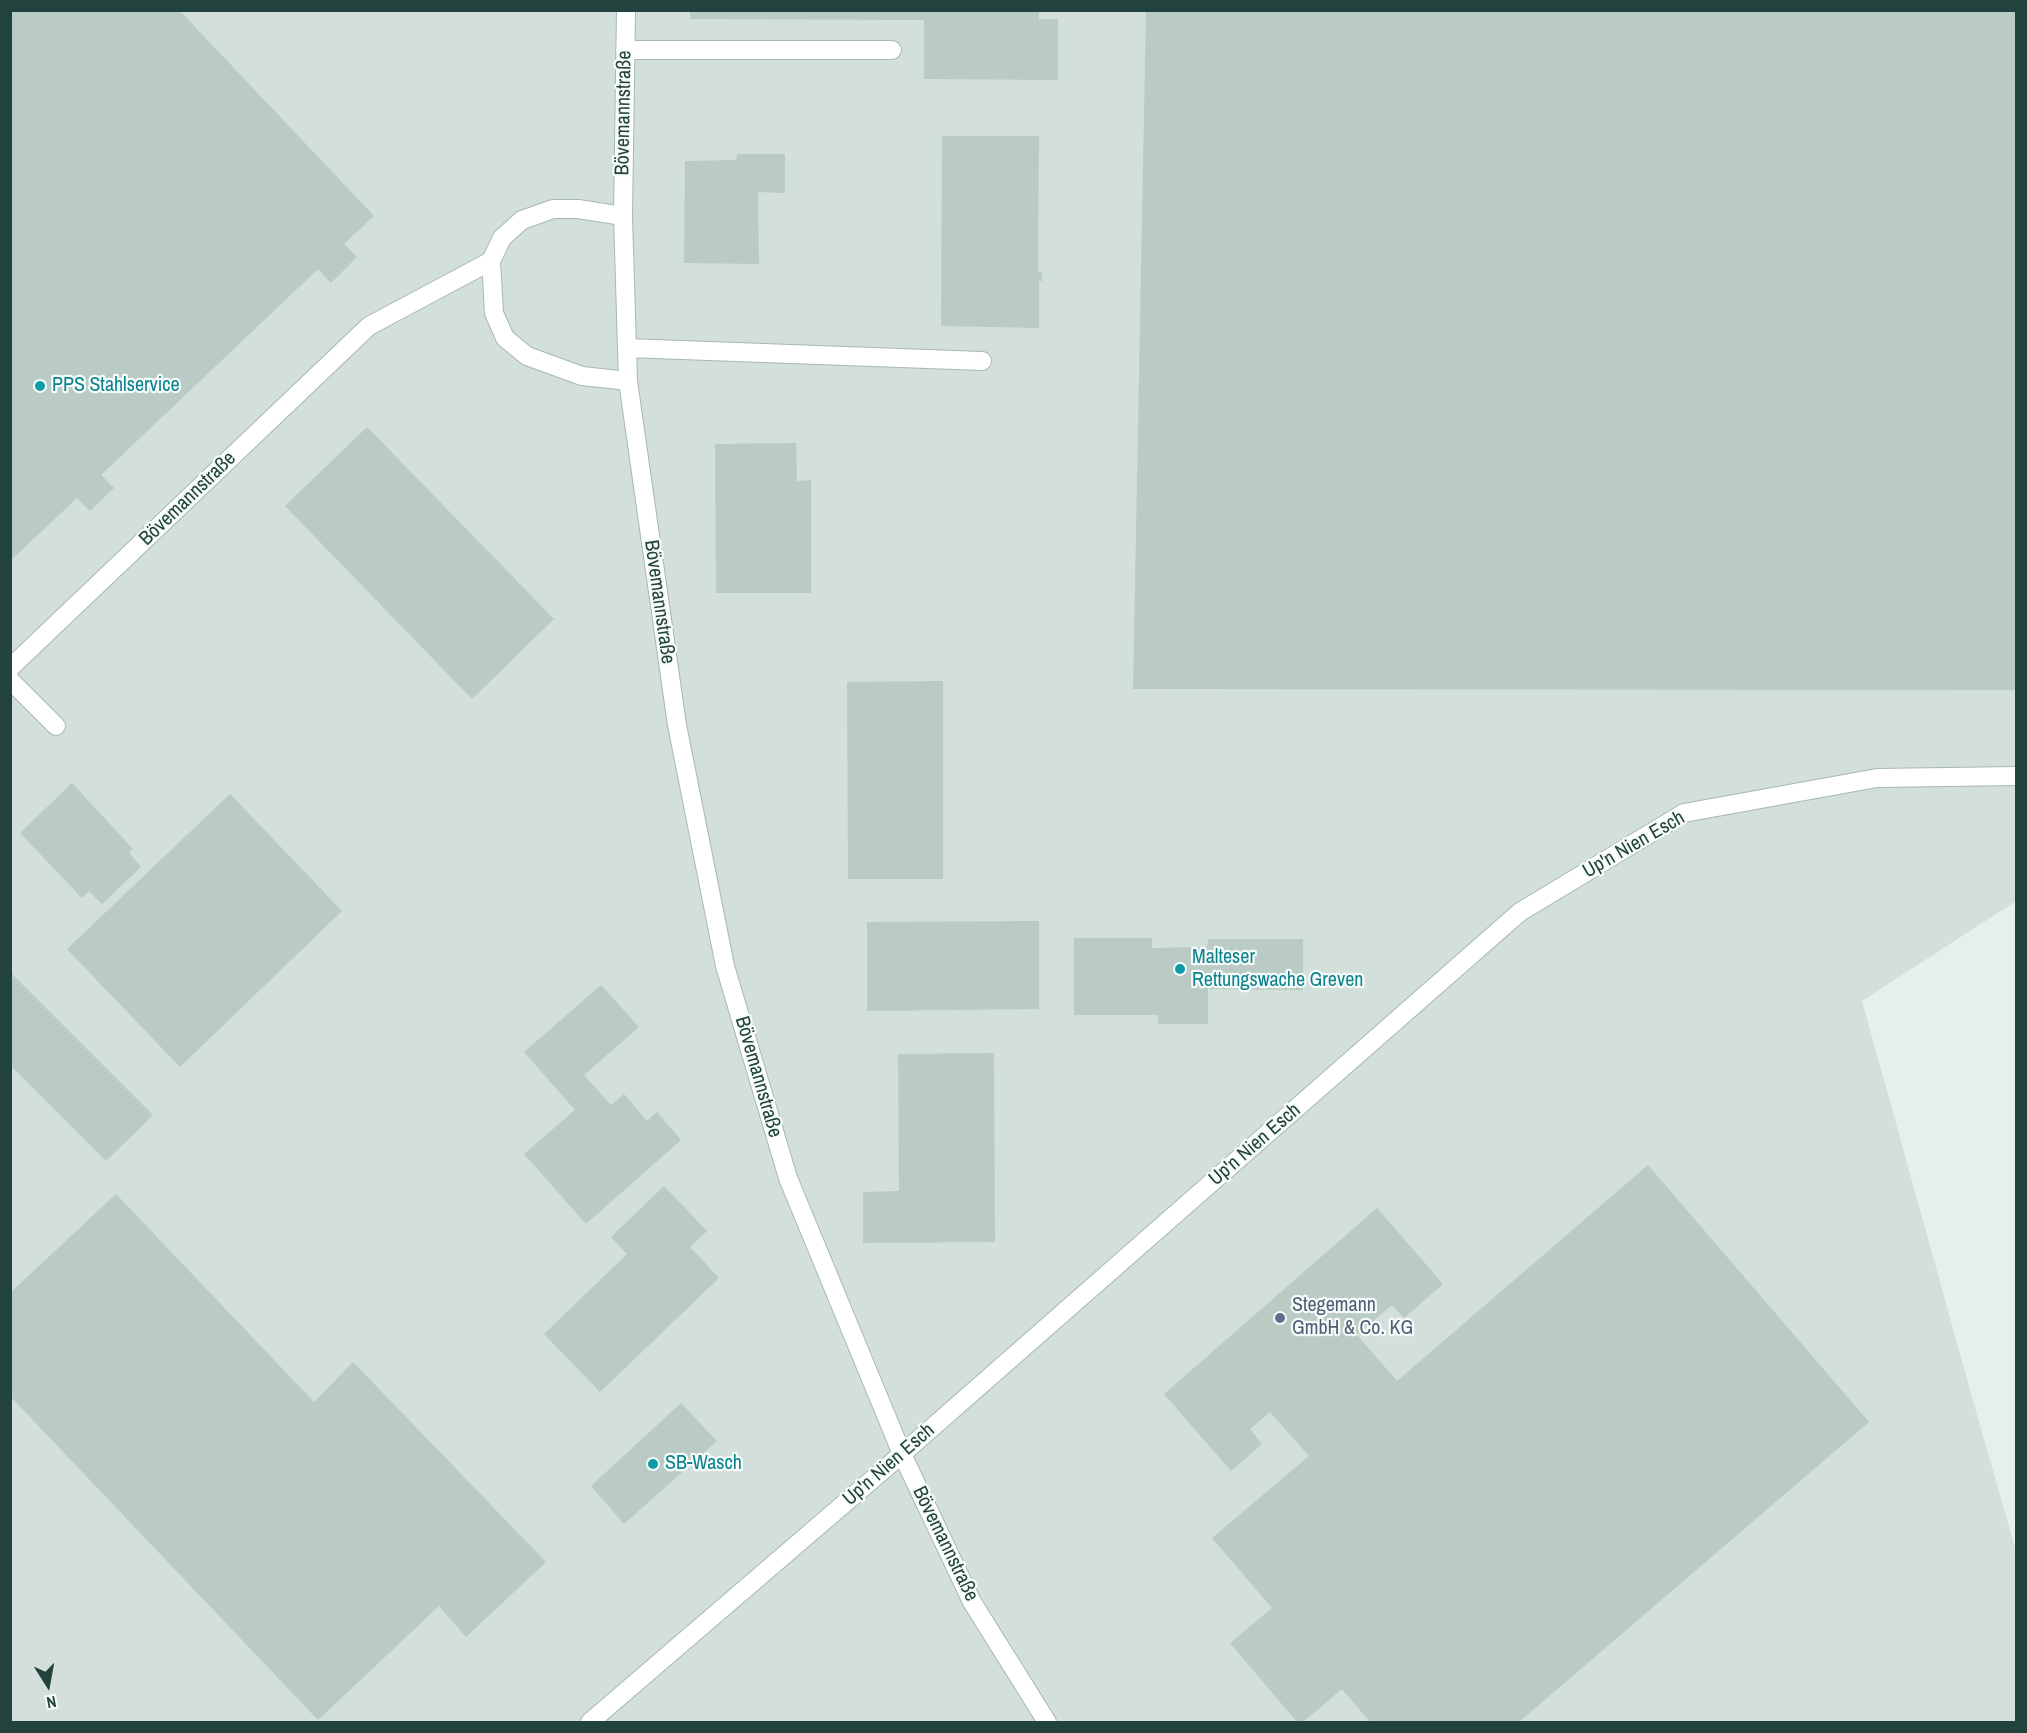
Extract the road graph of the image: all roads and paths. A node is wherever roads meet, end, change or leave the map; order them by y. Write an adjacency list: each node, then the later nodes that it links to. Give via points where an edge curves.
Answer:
1 (626, 10): 2 (street, Bövemannstraße)
2 (626, 50): 3 (street); 4 (street, Bövemannstraße)
3 (892, 50)
4 (623, 216): 5 (street, via 553,209 522,220 502,238); 6 (street, Bövemannstraße)
5 (491, 261): 8 (street, via 494,313 505,338 527,356 582,376); 9 (street, Bövemannstraße, via 369,326)
6 (627, 348): 7 (street); 8 (street, Bövemannstraße)
7 (982, 361)
8 (628, 381): 13 (street, Bövemannstraße, via 677,724 725,966 788,1178)
9 (10, 668)
10 (10, 680): 11 (street)
11 (56, 726)
12 (2016, 776): 13 (street, Up'n Nien Esch, via 1877,778 1684,813 1653,831 1520,912)
13 (902, 1454): 14 (street, Up'n Nien Esch); 15 (street, Bövemannstraße, via 972,1602)
14 (590, 1722)
15 (1047, 1722)

